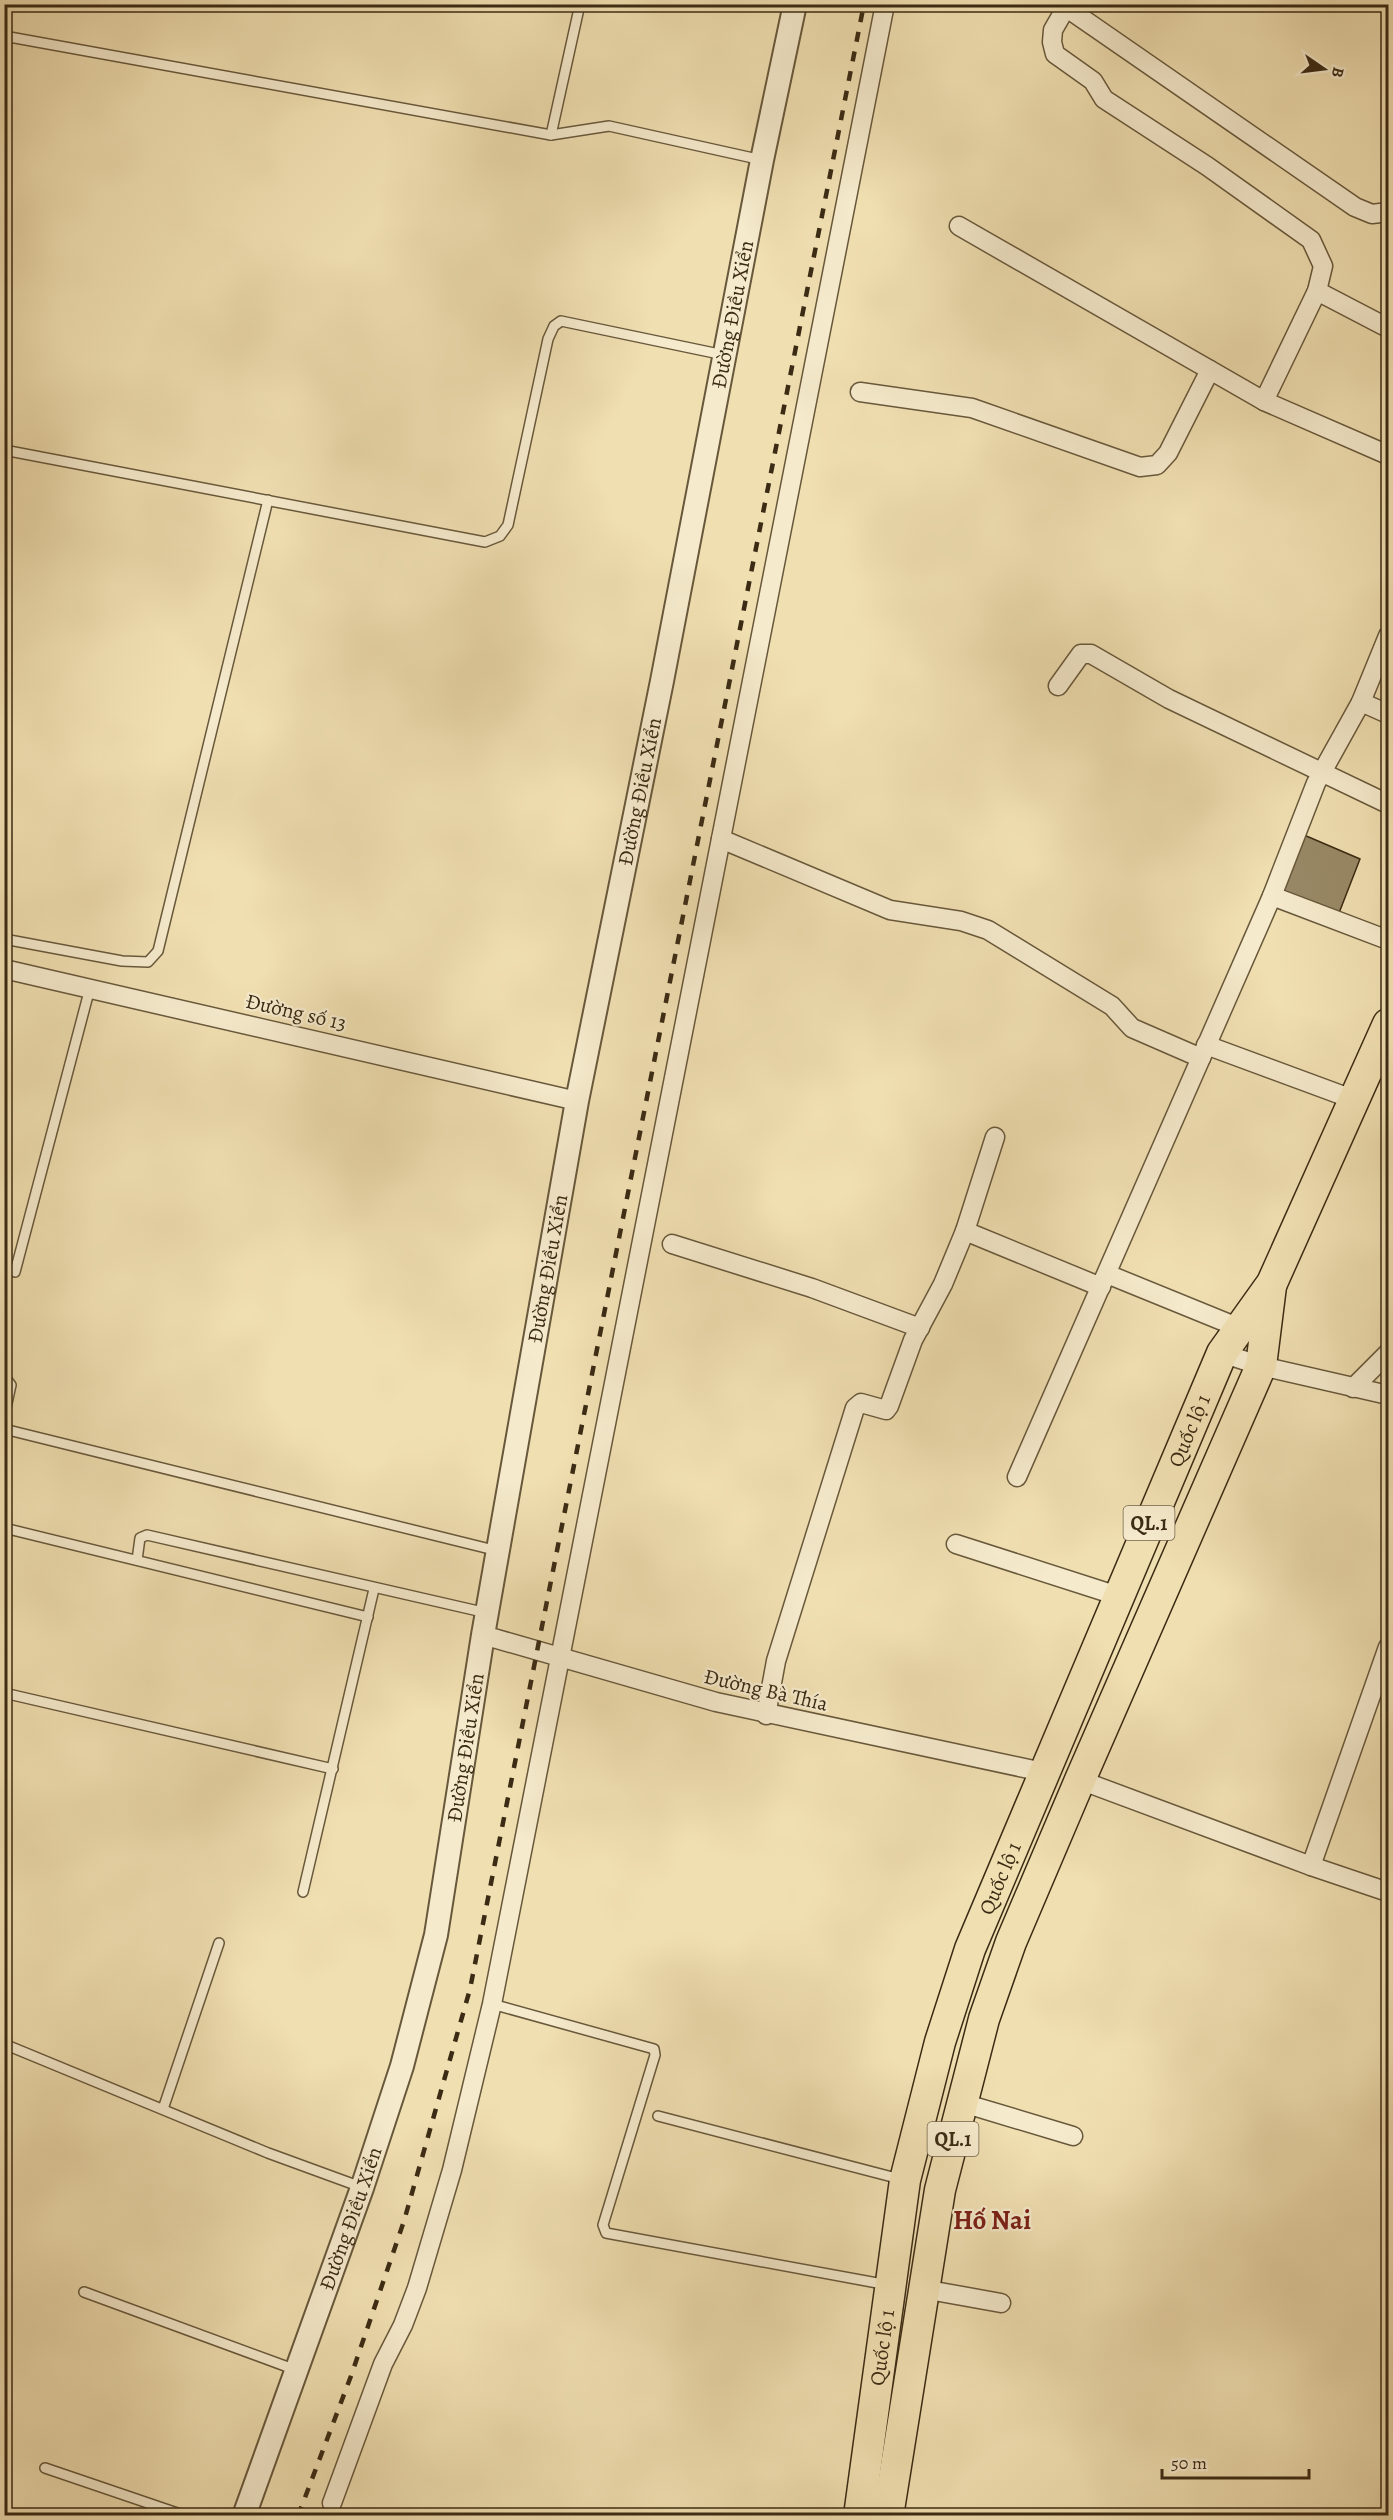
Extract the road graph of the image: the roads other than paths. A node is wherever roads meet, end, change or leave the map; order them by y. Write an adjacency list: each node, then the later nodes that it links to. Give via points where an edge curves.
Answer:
1 (580, 4): 6 (lane)
2 (795, 4): 7 (street, Đường Điều Xiển)
3 (885, 4): 25 (street)
4 (1068, 6): 8 (street, via 1355,207 1372,214); 10 (street, via 1053,30 1055,54 1093,81 1104,99 1311,240 1323,266)
5 (4, 36): 6 (lane)
6 (551, 135): 7 (lane, via 609,126)
7 (762, 160): 12 (street, Đường Điều Xiển)
8 (1389, 212)
9 (959, 226): 13 (street)
10 (1317, 291): 11 (street); 15 (street)
11 (1389, 328)
12 (723, 355): 18 (lane, via 561,321 554,326 508,525 500,536 485,542); 34 (street, Đường Điều Xiển)
13 (1210, 370): 14 (street, via 1168,453 1157,465 1140,467 972,408); 15 (street)
14 (860, 392)
15 (1264, 401): 17 (street)
16 (4, 450): 18 (lane)
17 (1389, 456)
18 (268, 500): 27 (lane, via 158,951 148,962 122,961)
19 (1389, 636): 21 (street)
20 (1058, 686): 23 (street, via 1081,654 1091,654 1169,699)
21 (1361, 702): 22 (street); 23 (street)
22 (1389, 714)
23 (1324, 772): 24 (street); 26 (street, via 1316,783)
24 (1389, 804)
25 (721, 839): 32 (street, via 890,910 961,921 988,930 1112,1006 1132,1028); 60 (street)
26 (1272, 896): 28 (street); 32 (street)
27 (4, 939)
28 (1389, 940)
29 (4, 969): 30 (street, Đường số 13)
30 (90, 988): 34 (street, Đường số 13); 38 (lane)
31 (1389, 1024): 33 (highway, Quốc lộ 1 / QL.1)
32 (1203, 1051): 33 (street); 39 (street)
33 (1354, 1100): 41 (highway, Quốc lộ 1 / QL.1, via 1272,1283)
34 (577, 1101): 52 (street, Đường Điều Xiển)
35 (995, 1137): 36 (street)
36 (965, 1231): 39 (street); 40 (street)
37 (672, 1244): 40 (street, via 812,1288)
38 (15, 1272)
39 (1104, 1281): 41 (street); 49 (street)
40 (920, 1328): 62 (street, via 886,1410 861,1403 855,1408 776,1661)
41 (1255, 1345): 42 (highway, Quốc lộ 1 / QL.1); 42 (street); 45 (street); 65 (highway, Quốc lộ 1 / QL.1)
42 (1222, 1353): 55 (highway, Quốc lộ 1 / QL.1)
43 (1389, 1353): 45 (street)
44 (4, 1376): 47 (lane, via 10,1381 11,1390)
45 (1353, 1388): 46 (street)
46 (1389, 1395)
47 (4, 1417)
48 (4, 1429): 52 (lane)
49 (1017, 1478)
50 (4, 1528): 53 (lane)
51 (956, 1544): 55 (street)
52 (498, 1551): 56 (street, Đường Điều Xiển)
53 (137, 1560): 54 (lane, via 140,1538 147,1535); 57 (lane)
54 (374, 1588): 56 (lane); 57 (lane)
55 (1118, 1596): 64 (highway, Quốc lộ 1 / QL.1)
56 (487, 1613): 58 (street, Đường Điều Xiển)
57 (368, 1617): 63 (lane)
58 (483, 1635): 60 (street, Đường Bà Thía); 77 (street, Đường Điều Xiển, via 436,1935 402,2066)
59 (1389, 1647): 66 (street)
60 (560, 1657): 62 (street, Đường Bà Thía); 70 (street)
61 (4, 1693): 63 (lane)
62 (766, 1714): 64 (street, Đường Bà Thía)
63 (333, 1769): 67 (lane)
64 (1043, 1772): 65 (highway); 76 (highway, Quốc lộ 1 / QL.1, via 970,1949 940,2042)
65 (1080, 1780): 66 (street); 72 (highway, Quốc lộ 1 / QL.1, via 1011,1942)
66 (1311, 1866): 68 (street)
67 (303, 1892)
68 (1389, 1892)
69 (219, 1943): 73 (lane)
70 (492, 2004): 78 (lane, via 654,2049 603,2225 606,2233); 84 (street, via 452,2170 417,2288 383,2364)
71 (4, 2044): 73 (lane)
72 (963, 2103): 75 (street); 79 (highway, Quốc lộ 1 / QL.1, via 940,2190)
73 (163, 2109): 77 (lane)
74 (658, 2116): 76 (lane)
75 (1073, 2136)
76 (906, 2181): 78 (highway, Quốc lộ 1 / QL.1)
77 (362, 2188): 82 (street, Đường Điều Xiển)
78 (890, 2285): 87 (highway, Quốc lộ 1 / QL.1)
79 (923, 2289): 81 (street); 88 (highway, Quốc lộ 1 / QL.1)
80 (84, 2292): 82 (lane)
81 (1001, 2303)
82 (296, 2370): 86 (street, Đường Điều Xiển)
83 (45, 2468): 85 (lane)
84 (332, 2503)
85 (186, 2516)
86 (244, 2516)
87 (859, 2516)
88 (888, 2516)

